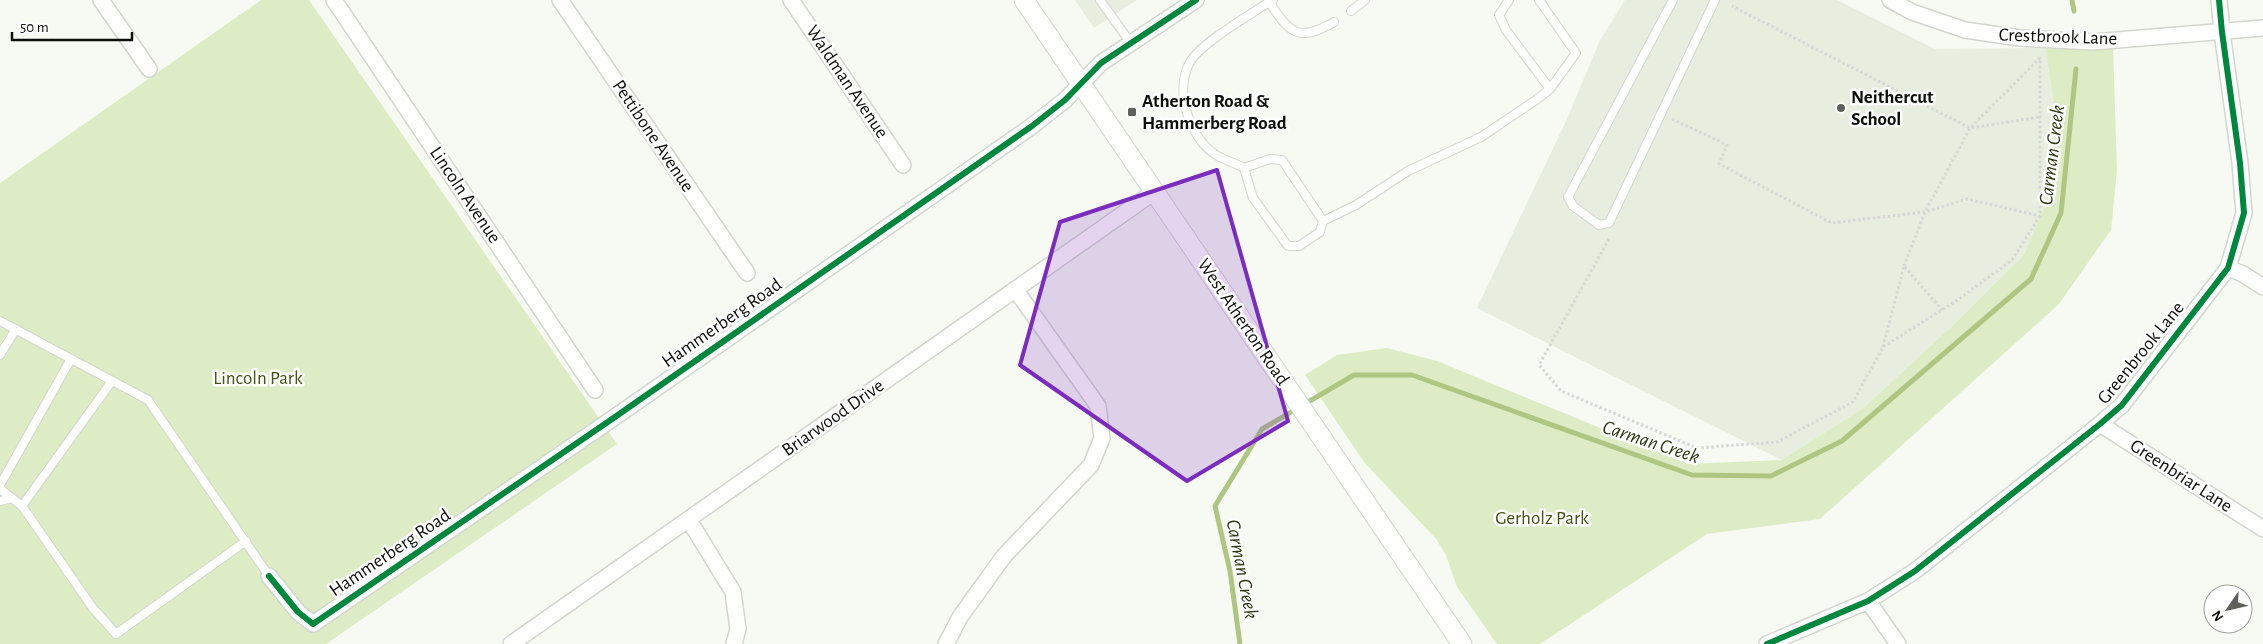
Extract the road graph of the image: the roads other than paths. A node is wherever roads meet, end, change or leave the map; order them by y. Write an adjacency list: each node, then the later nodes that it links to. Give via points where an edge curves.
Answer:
1 (101, 0): 21 (street)
2 (334, 0): 37 (street, Lincoln Avenue)
3 (560, 0): 29 (street, Pettibone Avenue)
4 (790, 0): 24 (street, Waldman Avenue)
5 (1024, 0): 22 (street, West Atherton Road)
6 (1100, 0): 20 (lane)
7 (1196, 0): 20 (street, Hammerberg Road)
8 (1365, 0): 16 (lane)
9 (1509, 0): 23 (lane, via 1499,15 1506,30)
10 (1539, 0): 23 (lane, via 1576,53)
11 (1674, 0): 12 (lane, via 1568,197 1573,206 1599,225 1609,223)
12 (1714, 0)
13 (1890, 0): 19 (street, Crestbrook Lane, via 1912,12 1965,30 2020,38 2093,42)
14 (2219, 0): 19 (street, Greenbrook Lane)
15 (1270, 1): 17 (lane, via 1286,26 1302,34 1319,31); 25 (lane, via 1190,61 1186,76 1184,96 1188,116 1197,135 1215,154)
16 (1351, 11)
17 (1334, 22)
18 (2263, 28): 19 (street, Crestbrook Lane)
19 (2222, 32): 28 (street, Greenbrook Lane, via 2244,213)
20 (1130, 42): 22 (street, Hammerberg Road, via 1101,62)
21 (149, 69)
22 (1081, 83): 26 (street, West Atherton Road); 47 (street, Hammerberg Road, via 1032,126 313,624 298,612)
23 (1550, 89): 27 (lane, via 1481,137 1408,171 1356,205)
24 (904, 165)
25 (1244, 168): 27 (lane, via 1270,159 1282,160); 27 (lane, via 1253,198 1288,246 1299,246 1320,232)
26 (1154, 192): 31 (street, Briarwood Drive); 52 (street, West Atherton Road)
27 (1323, 221)
28 (2228, 268): 30 (street); 38 (street, Greenbrook Lane, via 2122,405)
29 (747, 272)
30 (2263, 287)
31 (1015, 289): 44 (street, Briarwood Drive); 51 (street, via 1098,406 1102,438 1092,465 1004,556 960,617)
32 (0, 321): 33 (lane)
33 (16, 329): 34 (lane); 35 (lane)
34 (0, 355)
35 (71, 359): 36 (lane); 39 (lane)
36 (112, 381): 43 (lane); 46 (lane, via 148,400)
37 (595, 390)
38 (2100, 424): 45 (street, Greenbriar Lane); 48 (street, Greenbrook Lane, via 1915,571)
39 (0, 485)
40 (0, 489): 41 (lane)
41 (12, 498): 42 (lane); 43 (lane)
42 (0, 501)
43 (22, 506): 46 (lane, via 92,607 116,634)
44 (689, 520): 49 (street, Briarwood Drive); 50 (street, via 733,592 738,629)
45 (2263, 529)
46 (246, 541): 47 (lane)
47 (269, 576)
48 (1868, 601): 53 (street, Greenbrook Lane); 54 (street)
49 (510, 644)
50 (734, 644)
51 (946, 644)
52 (1462, 644)
53 (1767, 644)
54 (1898, 644)

